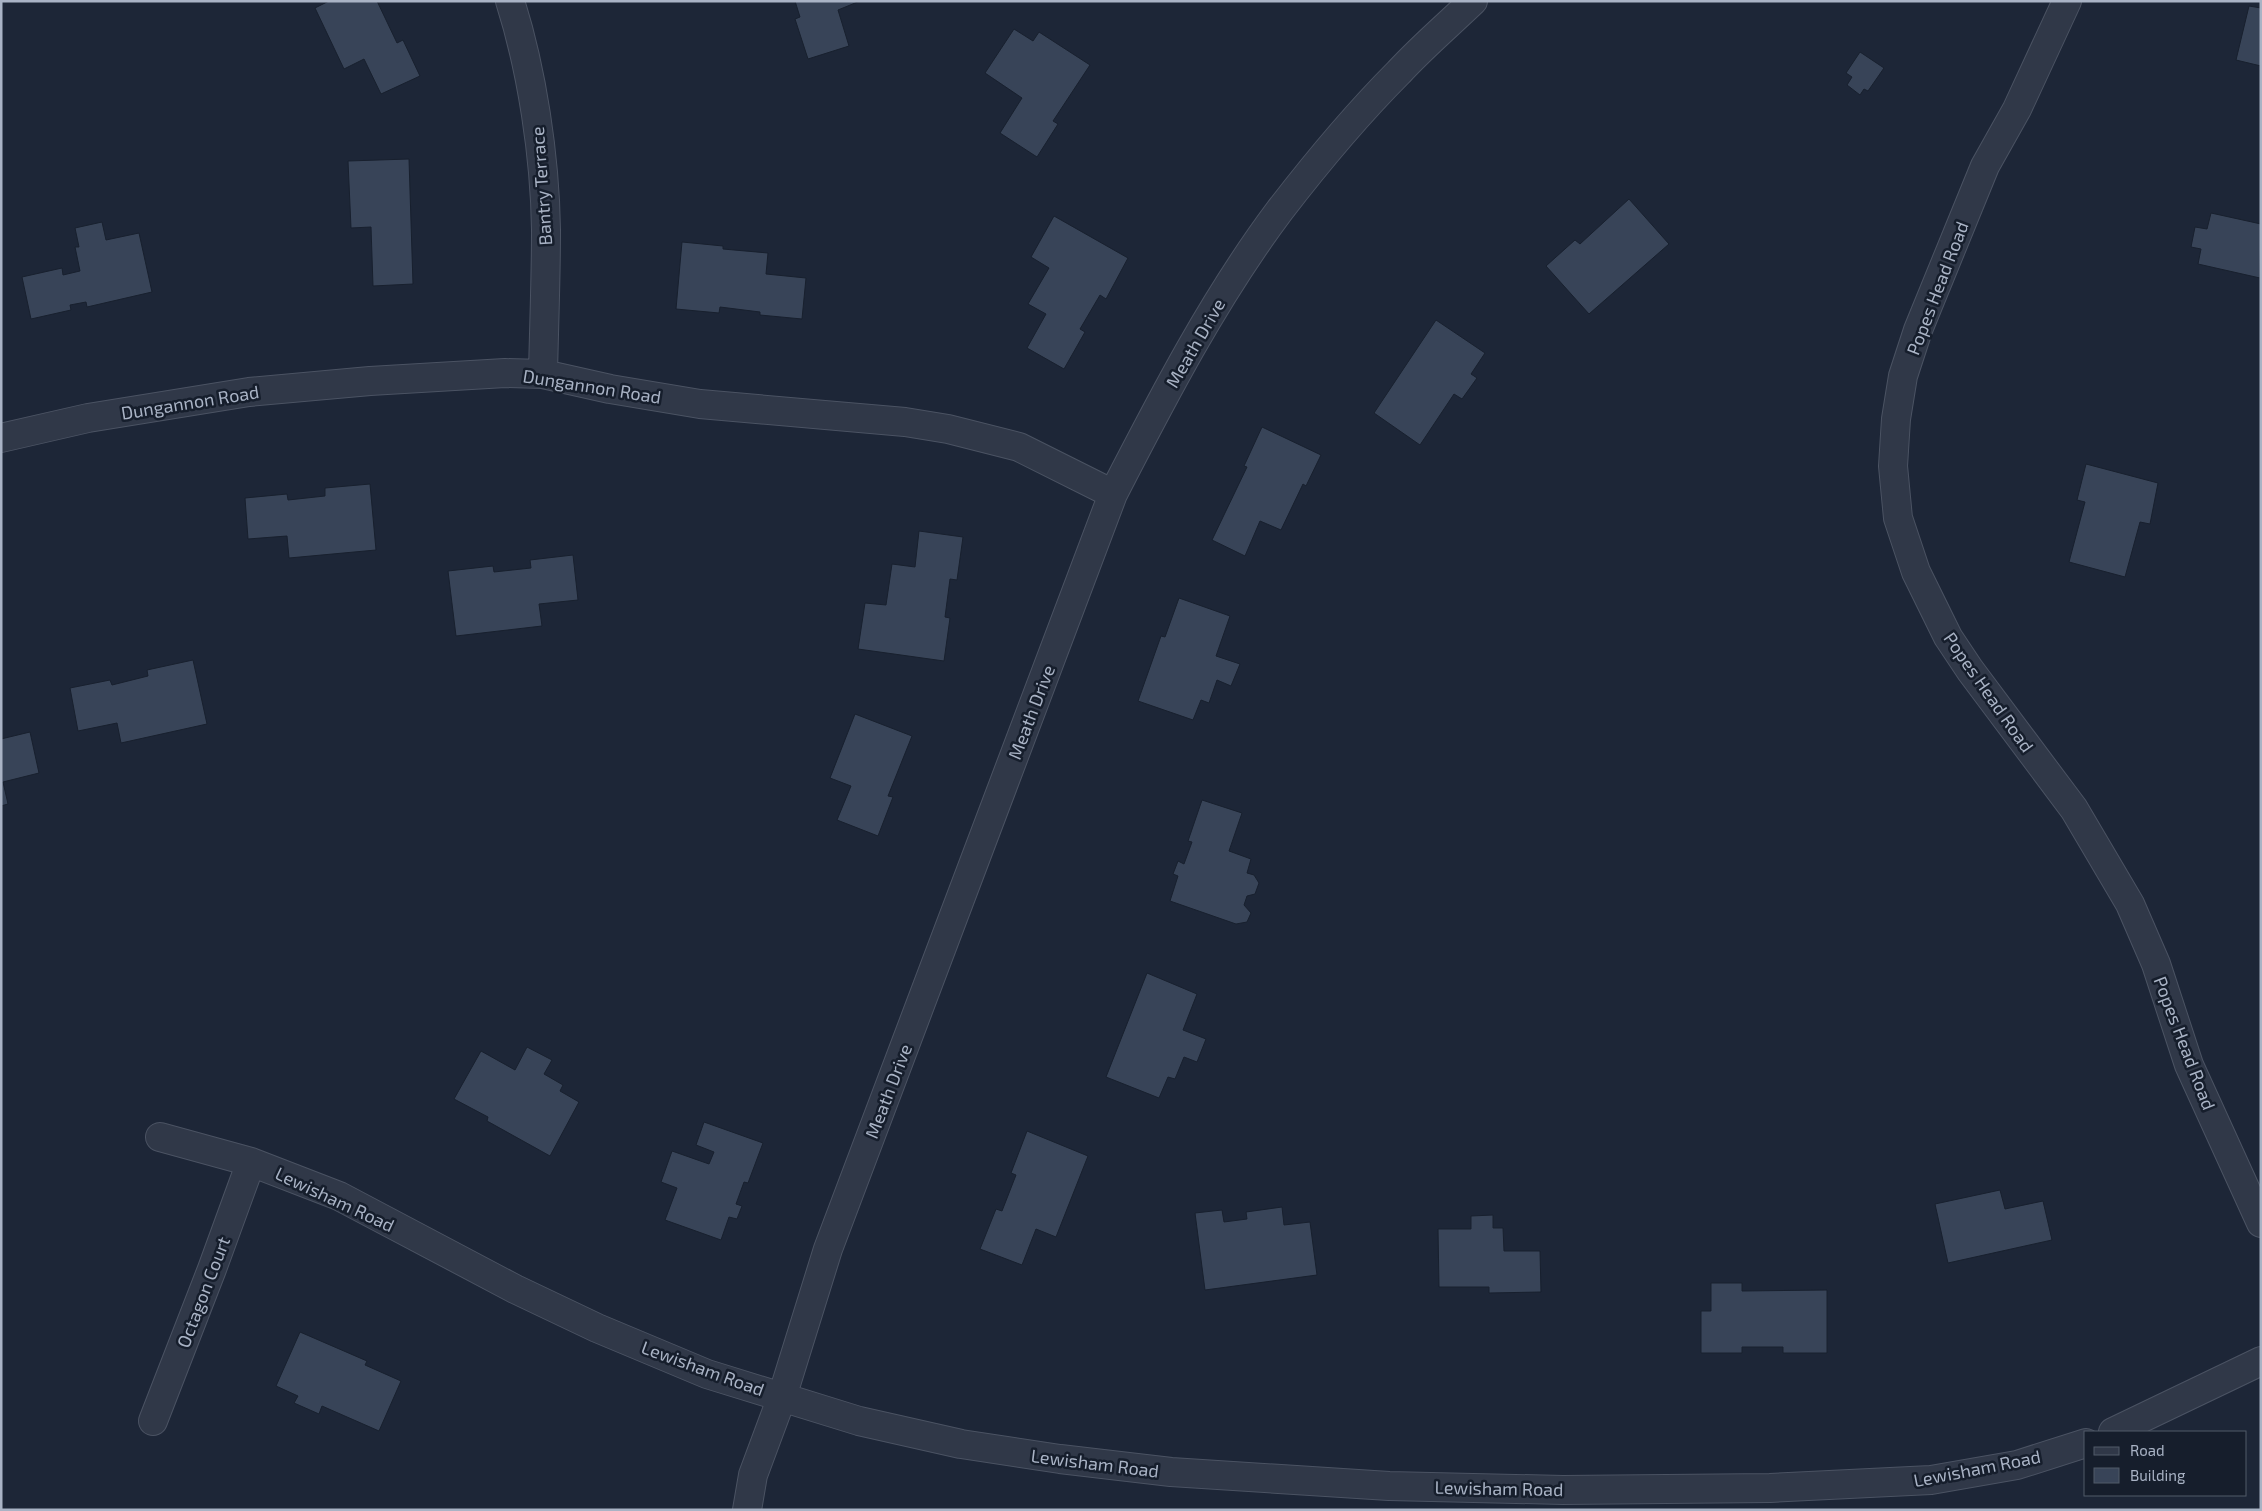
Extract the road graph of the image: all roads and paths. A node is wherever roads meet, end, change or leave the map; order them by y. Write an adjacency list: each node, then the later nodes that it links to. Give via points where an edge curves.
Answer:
1 (510, 1): 4 (street, Bantry Terrace, via 539,134 546,228)
2 (1473, 1): 6 (street, Meath Drive, via 1393,78 1340,136 1280,211 1229,284)
3 (2067, 1): 9 (street, Popes Head Road, via 2017,109 1985,166 1918,330 1903,376 1896,419 1893,466 1898,518 1916,572 1948,637 2074,809 2130,904 2156,964 2189,1064)
4 (542, 374): 5 (street, Dungannon Road, via 380,380 249,392 88,418); 6 (street, Dungannon Road, via 700,404 905,422 948,429 1019,447)
5 (1, 438)
6 (1113, 494): 11 (street, Meath Drive, via 828,1249)
7 (160, 1137): 8 (street, Lewisham Road)
8 (251, 1162): 11 (street, Lewisham Road, via 339,1196 515,1290 597,1328 706,1374); 12 (street, Octagon Court)
9 (2261, 1223)
10 (2261, 1361): 13 (street)
11 (782, 1397): 14 (street, Lewisham Road, via 859,1421 961,1444 1060,1459 1172,1472 1389,1486 1563,1490 1770,1488 1931,1480 2017,1465); 15 (street, Meath Drive, via 754,1475)
12 (153, 1421)
13 (2116, 1431)
14 (2084, 1444)
15 (747, 1510)

